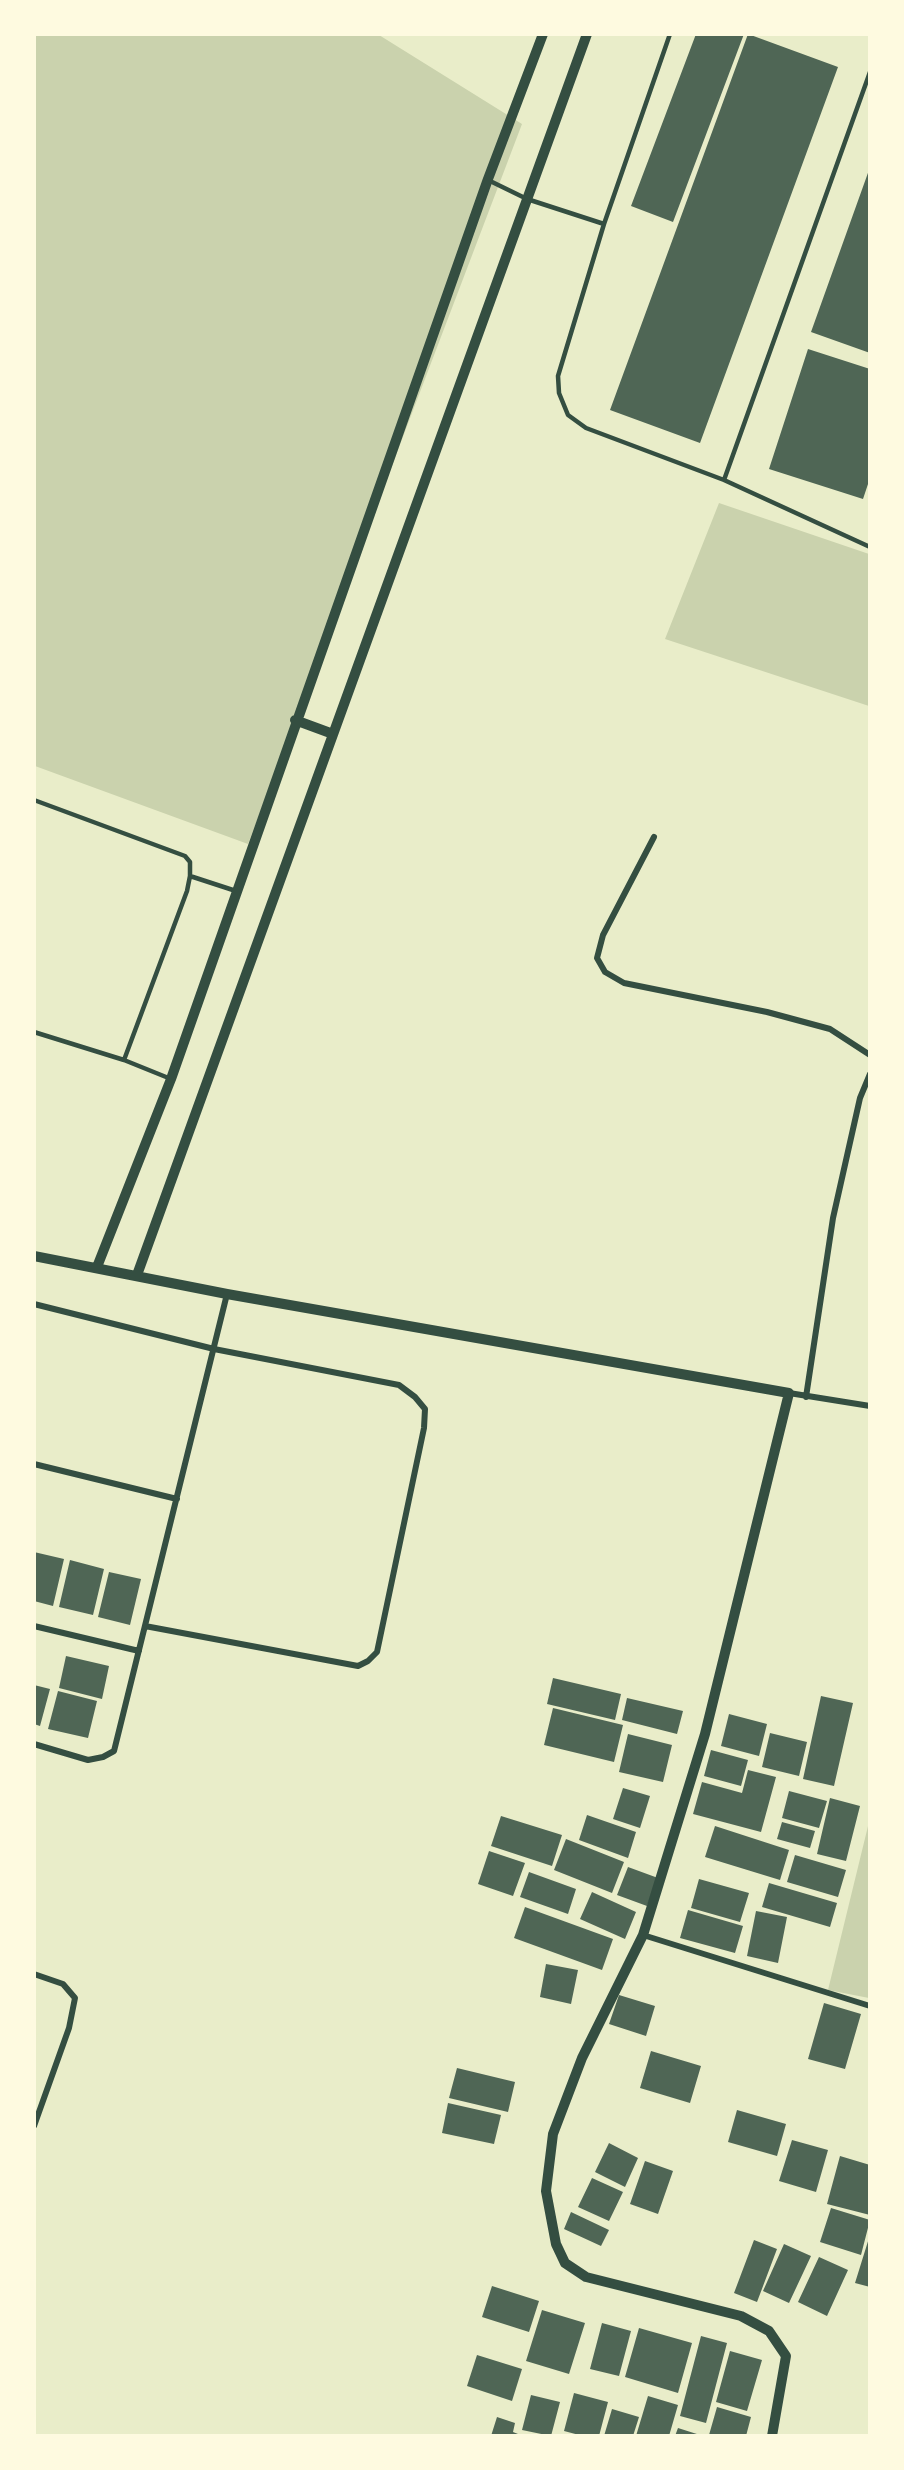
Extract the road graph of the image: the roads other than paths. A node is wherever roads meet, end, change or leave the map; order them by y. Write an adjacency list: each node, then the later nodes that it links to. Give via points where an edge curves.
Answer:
1 (543, 34): 5 (street)
2 (587, 34): 6 (street)
3 (670, 34): 7 (lane)
4 (870, 72): 8 (lane)
5 (488, 179): 6 (lane); 10 (street)
6 (527, 200): 7 (lane); 11 (street)
7 (604, 224): 8 (lane, via 558,376 559,393 568,415 586,428)
8 (724, 480): 9 (lane)
9 (870, 548)
10 (295, 720): 11 (street); 15 (street)
11 (333, 734): 23 (street)
12 (34, 800): 14 (lane, via 185,856 190,862)
13 (654, 837): 17 (street, via 603,935 597,958 606,972 624,983 830,1029)
14 (190, 876): 15 (lane); 18 (lane)
15 (236, 891): 20 (street)
16 (34, 1032): 18 (lane)
17 (870, 1055)
18 (124, 1060): 20 (lane)
19 (870, 1074): 28 (street, via 860,1098 833,1218)
20 (171, 1079): 22 (street)
21 (34, 1256): 22 (street)
22 (97, 1267): 23 (street)
23 (137, 1275): 24 (street)
24 (227, 1294): 26 (street); 27 (street)
25 (34, 1304): 26 (street)
26 (214, 1349): 31 (street); 33 (street, via 399,1385 425,1409 377,1652 358,1666)
27 (789, 1393): 28 (street); 36 (street, via 705,1734)
28 (806, 1397): 29 (street)
29 (870, 1407)
30 (34, 1464): 31 (street)
31 (177, 1499): 33 (street)
32 (34, 1626): 34 (street)
33 (145, 1626): 34 (street)
34 (139, 1651): 35 (street, via 114,1751 88,1760)
35 (34, 1744)
36 (643, 1935): 38 (street); 40 (street, via 582,2058 553,2134 546,2192 556,2244 566,2263 586,2277 741,2316 769,2331 786,2356)
37 (34, 1974): 39 (street, via 63,1984 75,1998 69,2028)
38 (870, 2006)
39 (34, 2126)
40 (772, 2436)

